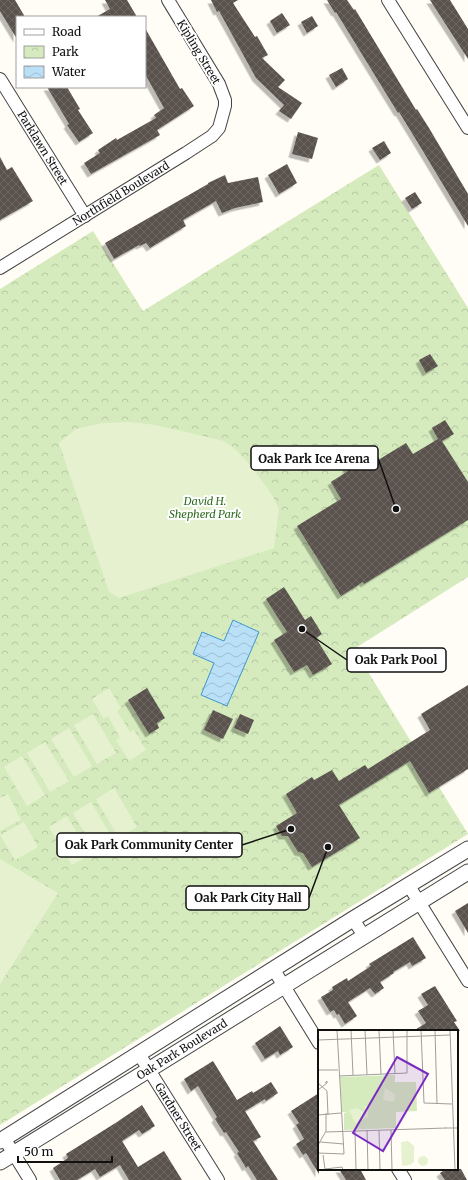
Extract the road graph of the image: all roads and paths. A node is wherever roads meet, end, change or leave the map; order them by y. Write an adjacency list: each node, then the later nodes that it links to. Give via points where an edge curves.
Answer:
1 (168, 0): 4 (street, Kipling Street, via 219,84)
2 (388, 0): 5 (street)
3 (0, 79): 6 (street, Parklawn Street)
4 (225, 106): 6 (street, Northfield Boulevard, via 219,128 212,136)
5 (468, 128)
6 (85, 216): 7 (street, Northfield Boulevard)
7 (0, 268)
8 (468, 849): 10 (street, Oak Park Boulevard)
9 (468, 872): 11 (street, Oak Park Boulevard)
10 (408, 886): 11 (street); 12 (street, Oak Park Boulevard)
11 (419, 902): 13 (street, Oak Park Boulevard); 15 (street)
12 (354, 919): 13 (street); 14 (street, Oak Park Boulevard)
13 (364, 936): 16 (street, Oak Park Boulevard)
14 (274, 970): 16 (street); 18 (street, Oak Park Boulevard)
15 (468, 981)
16 (283, 986): 17 (street); 19 (street, Oak Park Boulevard)
17 (318, 1041)
18 (139, 1054): 19 (street, Gardner Street); 20 (street, Oak Park Boulevard)
19 (149, 1070): 21 (street, Oak Park Boulevard); 25 (street, Gardner Street)
20 (2, 1139): 21 (street)
21 (14, 1154): 22 (street, Oak Park Boulevard); 24 (street)
22 (0, 1162)
23 (399, 1170): 26 (street)
24 (30, 1180)
25 (218, 1180)
26 (405, 1180)

